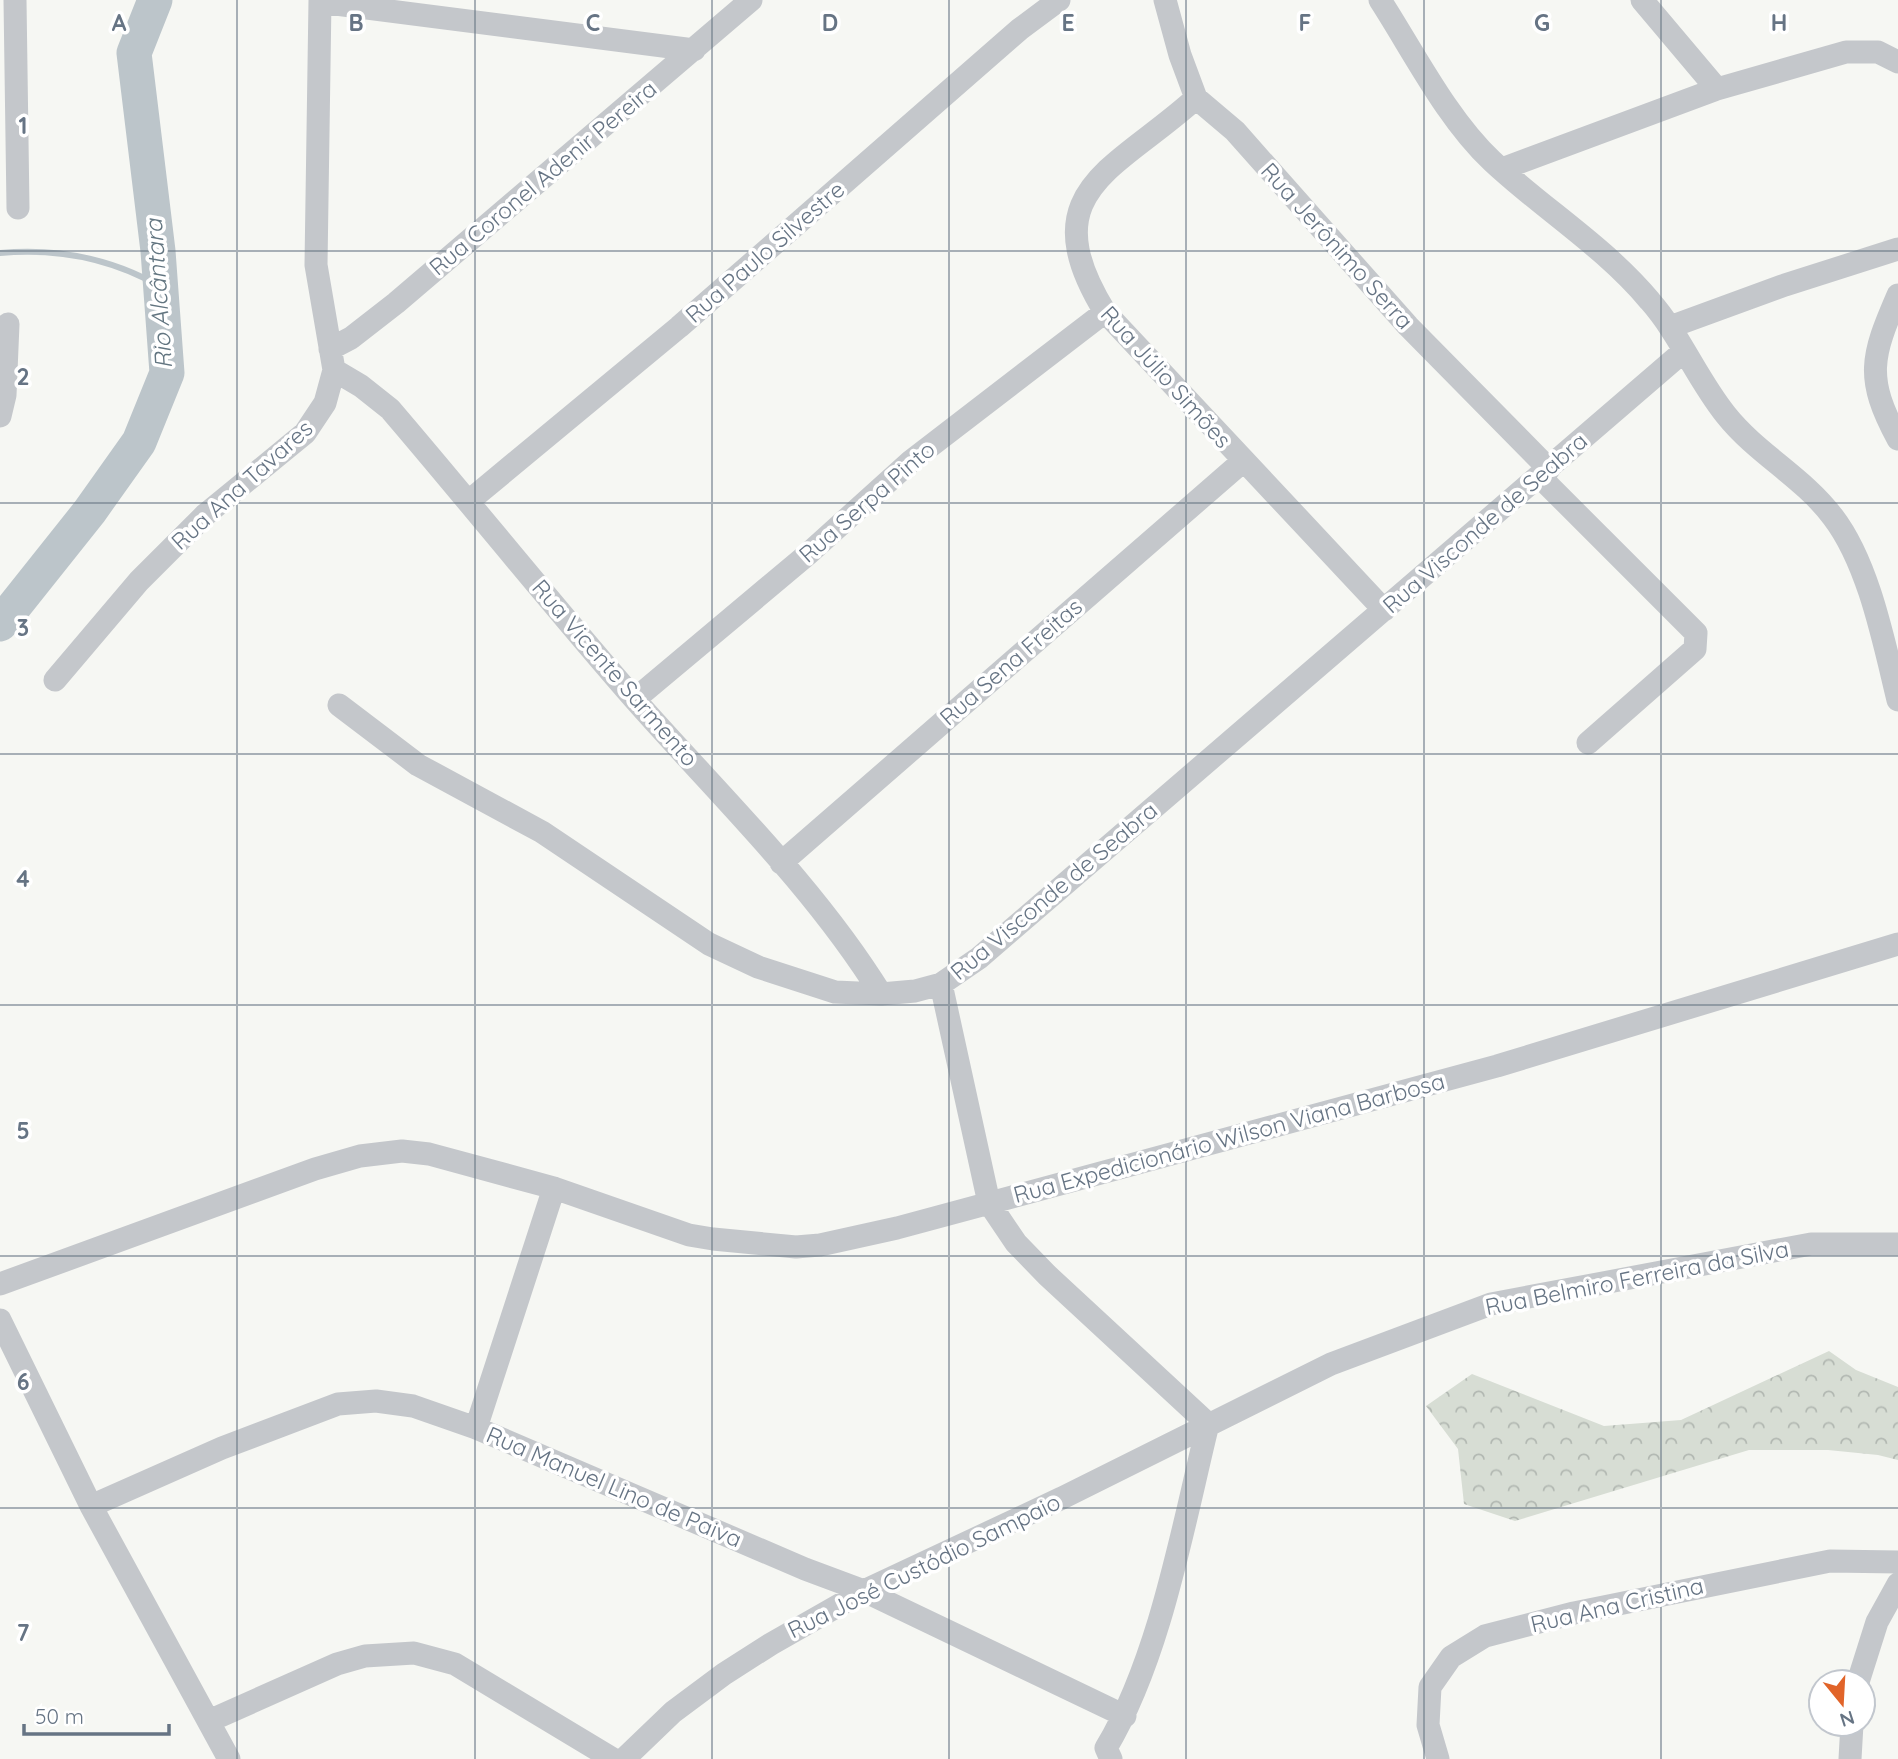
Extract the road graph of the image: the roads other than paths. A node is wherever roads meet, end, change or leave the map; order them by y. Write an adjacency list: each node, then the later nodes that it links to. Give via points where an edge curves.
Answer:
1 (15, 0): 13 (street)
2 (751, 0): 8 (street, Rua Coronel Adenir Pereira)
3 (1059, 0): 25 (street, Rua Paulo Silvestre)
4 (1165, 0): 11 (street, Rua Jerônimo Serra)
5 (1380, 0): 12 (street, via 1456,118)
6 (1642, 0): 10 (street)
7 (320, 1): 8 (street); 20 (street, Rua Ana Tavares, via 316,265)
8 (694, 50): 20 (street, Rua Coronel Adenir Pereira, via 351,338)
9 (1898, 62): 10 (street, via 1878,52 1846,52)
10 (1717, 89): 12 (street)
11 (1196, 98): 16 (street, Rua Júlio Simões, via 1092,186 1076,218 1076,255); 24 (street, Rua Jerônimo Serra, via 1235,131)
12 (1502, 169): 18 (street, via 1623,272)
13 (18, 208)
14 (1898, 250): 18 (street)
15 (1898, 295): 22 (street, via 1874,362 1881,407)
16 (1105, 312): 23 (street, Rua Júlio Simões); 29 (street, Rua Serpa Pinto, via 911,461)
17 (8, 324): 21 (street)
18 (1670, 327): 19 (street)
19 (1684, 351): 24 (street, Rua Visconde de Seabra); 27 (street, via 1703,384 1749,441 1833,517)
20 (332, 360): 25 (street, Rua Vicente Sarmento, via 390,409); 28 (street, Rua Ana Tavares, via 325,403 305,433 205,515 132,589)
21 (0, 416)
22 (1898, 439)
23 (1242, 462): 26 (street, Rua Júlio Simões); 33 (street, Rua Sena Freitas)
24 (1545, 473): 26 (street, Rua Visconde de Seabra); 32 (street, Rua Jerônimo Serra, via 1696,633 1695,649)
25 (469, 501): 29 (street, Rua Vicente Sarmento)
26 (1384, 610): 35 (street, Rua Visconde de Seabra, via 979,958)
27 (1891, 639): 30 (street)
28 (55, 680)
29 (635, 699): 33 (street, Rua Vicente Sarmento)
30 (1898, 700)
31 (339, 705): 36 (street, Rua Visconde de Seabra, via 418,765 542,832 709,944 796,982 835,992)
32 (1588, 743)
33 (781, 863): 36 (street, Rua Vicente Sarmento, via 856,954)
34 (1898, 944): 38 (street, Rua Expedicionário Wilson Viana Barbosa, via 1497,1066)
35 (941, 984): 36 (street, Rua Visconde de Seabra); 38 (street)
36 (881, 994)
37 (554, 1188): 38 (street, Rua Expedicionário Wilson Viana Barbosa, via 690,1235 796,1247 897,1228); 40 (street, Rua Expedicionário Wilson Viana Barbosa, via 429,1154 402,1151 360,1156); 43 (street)
38 (989, 1203): 42 (street, via 1016,1243 1047,1275)
39 (1898, 1244): 42 (street, Rua Belmiro Ferreira da Silva, via 1811,1244 1491,1304 1331,1364)
40 (0, 1284)
41 (0, 1320): 44 (street)
42 (1208, 1424): 47 (street, Rua José Custódio Sampaio); 49 (street, via 1144,1667)
43 (476, 1428): 44 (street, Rua Manuel Lino de Paiva, via 412,1406 376,1401 338,1404 264,1430); 47 (street, Rua Manuel Lino de Paiva)
44 (92, 1506): 50 (street)
45 (1898, 1562): 56 (street, Rua Ana Cristina, via 1830,1561 1574,1613 1485,1636 1451,1657 1430,1687 1428,1725)
46 (1898, 1584): 48 (street, via 1877,1622)
47 (864, 1591): 49 (street, Rua Manuel Lino de Paiva); 55 (street, Rua José Custódio Sampaio, via 724,1674 673,1712)
48 (1862, 1668)
49 (1125, 1716): 52 (street)
50 (209, 1721): 53 (street); 54 (street, via 337,1664 365,1656 414,1653 455,1664)
51 (1851, 1738): 57 (street)
52 (1104, 1755)
53 (229, 1759)
54 (613, 1759)
55 (624, 1759)
56 (1438, 1759)
57 (1850, 1759)

